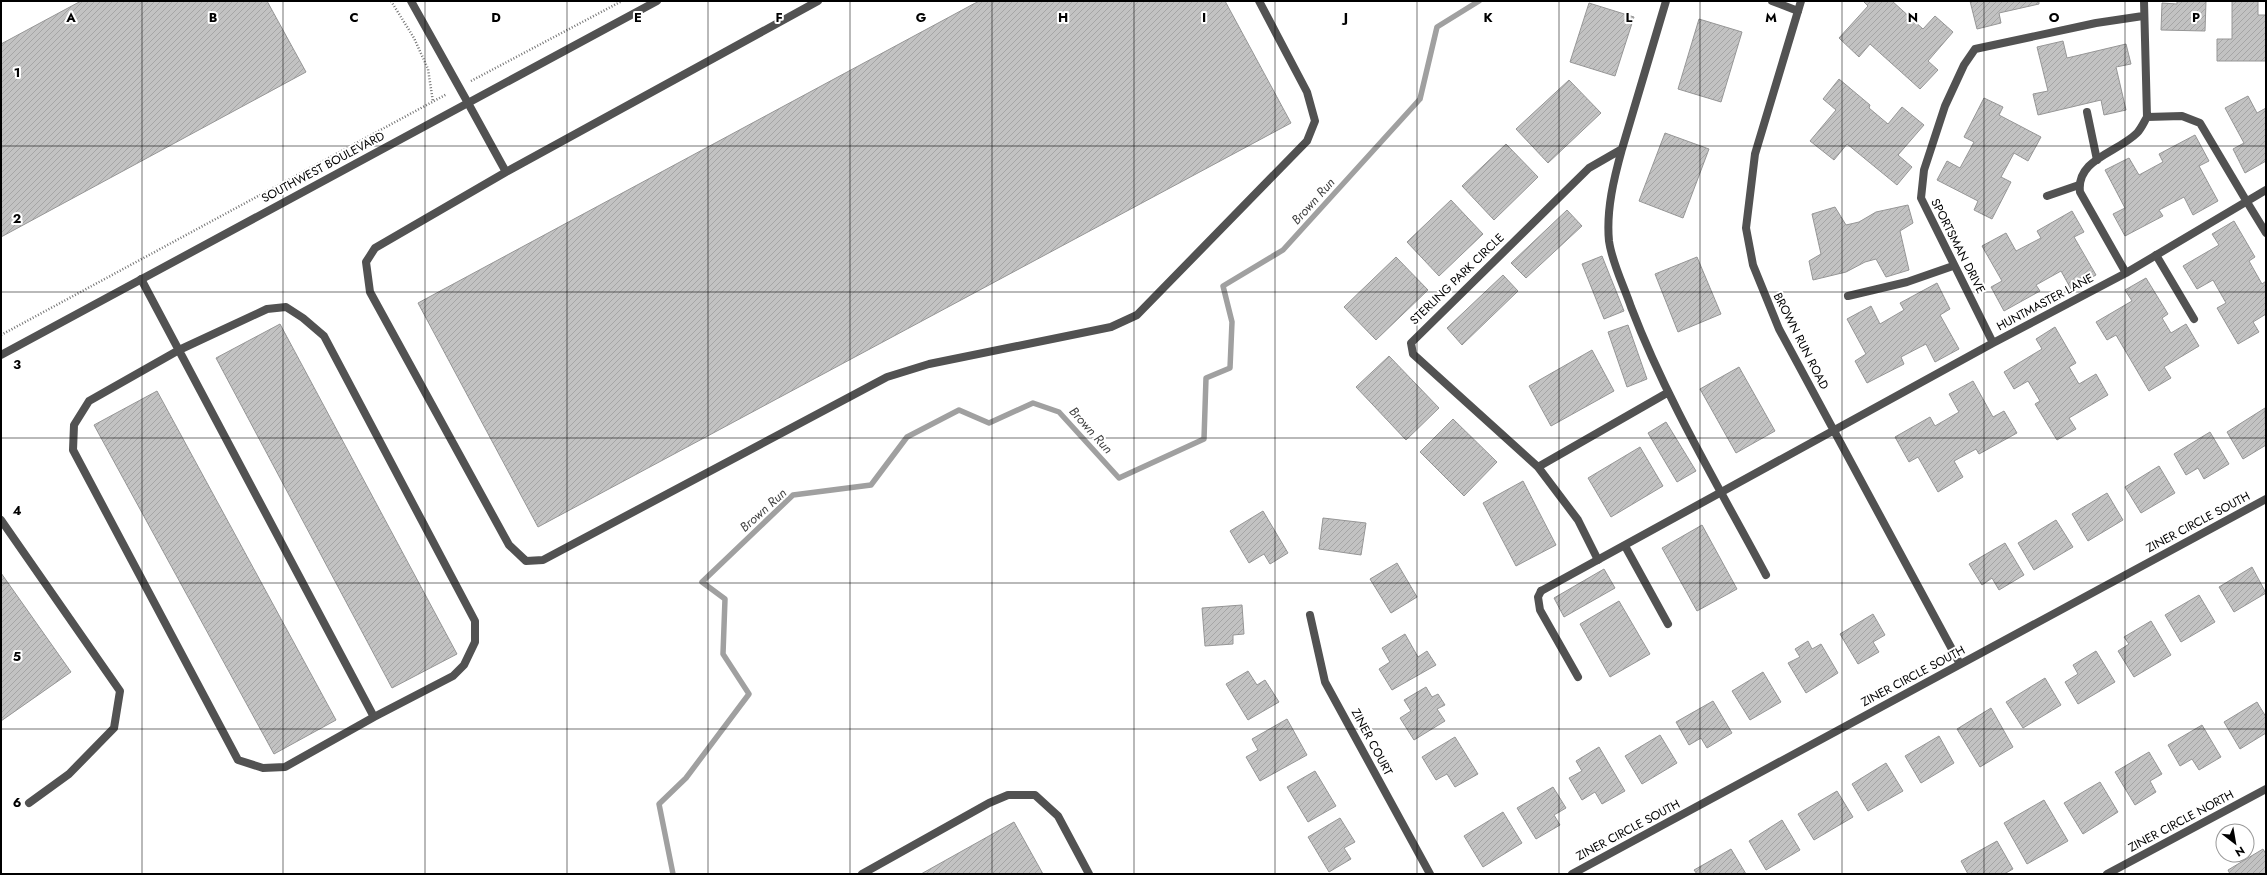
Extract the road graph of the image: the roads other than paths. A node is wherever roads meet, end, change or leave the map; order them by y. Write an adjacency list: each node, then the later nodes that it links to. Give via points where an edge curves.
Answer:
1 (411, 1): 11 (street)
2 (657, 1): 11 (street, SOUTHWEST BOULEVARD)
3 (818, 1): 16 (street)
4 (1259, 1): 16 (street, via 1307,92 1315,121 1307,141 1137,315 1111,328 929,364 887,376 543,560 526,561 509,545 370,292 366,262 375,248)
5 (1666, 1): 14 (street)
6 (1772, 1): 9 (street)
7 (1801, 1): 9 (street, BROWN RUN ROAD)
8 (2144, 1): 10 (street)
9 (1798, 11): 32 (street, BROWN RUN ROAD, via 1755,154 1746,228 1753,265 1772,314)
10 (2143, 16): 13 (street); 23 (street, SPORTSMAN DRIVE, via 2096,22 1975,49 1964,65 1945,106 1924,170 1920,198)
11 (468, 103): 16 (street); 25 (street, SOUTHWEST BOULEVARD)
12 (2087, 112): 15 (street)
13 (2147, 117): 15 (street, via 2138,132 2120,147); 20 (street, via 2182,116 2200,123)
14 (1622, 149): 31 (street, via 1609,213 1609,242 1647,348); 33 (street, STERLING PARK CIRCLE, via 1589,168 1411,343 1413,354)
15 (2097, 160): 17 (street, via 2082,171)
16 (506, 172)
17 (2079, 185): 19 (street); 24 (street, via 2080,192)
18 (2266, 190): 20 (street, HUNTMASTER LANE)
19 (2047, 196)
20 (2247, 202): 21 (street); 22 (street, HUNTMASTER LANE)
21 (2266, 233)
22 (2156, 255): 24 (street, HUNTMASTER LANE); 27 (street)
23 (1954, 266): 26 (street, via 1907,282); 28 (street, SPORTSMAN DRIVE)
24 (2126, 273): 28 (street, HUNTMASTER LANE)
25 (141, 280): 29 (street); 30 (street, SOUTHWEST BOULEVARD)
26 (1848, 296)
27 (2194, 319)
28 (1993, 343): 32 (street, HUNTMASTER LANE)
29 (179, 350): 44 (street); 44 (street, via 267,308 286,307 304,318 324,336 339,363 475,621 474,642 464,665 453,676); 44 (street, via 89,401 74,425 73,450 238,760 263,768 285,767)
30 (1, 355)
31 (1667, 393): 33 (street); 34 (street)
32 (1834, 430): 34 (street); 42 (street, BROWN RUN ROAD)
33 (1538, 466): 38 (street, STERLING PARK CIRCLE, via 1578,520)
34 (1722, 492): 37 (street); 39 (street)
35 (2266, 499): 42 (street, ZINER CIRCLE SOUTH)
36 (1, 520): 46 (street, via 120,691 114,728 69,774)
37 (1625, 546): 38 (street); 41 (street)
38 (1598, 560): 43 (street, via 1541,592 1538,597 1540,610)
39 (1766, 575)
40 (1310, 615): 49 (street, ZINER COURT, via 1326,682)
41 (1668, 624)
42 (1960, 664): 50 (street, ZINER CIRCLE SOUTH)
43 (1578, 677)
44 (374, 717)
45 (2266, 789): 51 (street, ZINER CIRCLE NORTH)
46 (29, 803)
47 (862, 874): 48 (street, via 989,803 1008,795 1034,795 1058,816)
48 (1088, 874)
49 (1430, 874)
50 (1572, 874)
51 (2108, 874)

